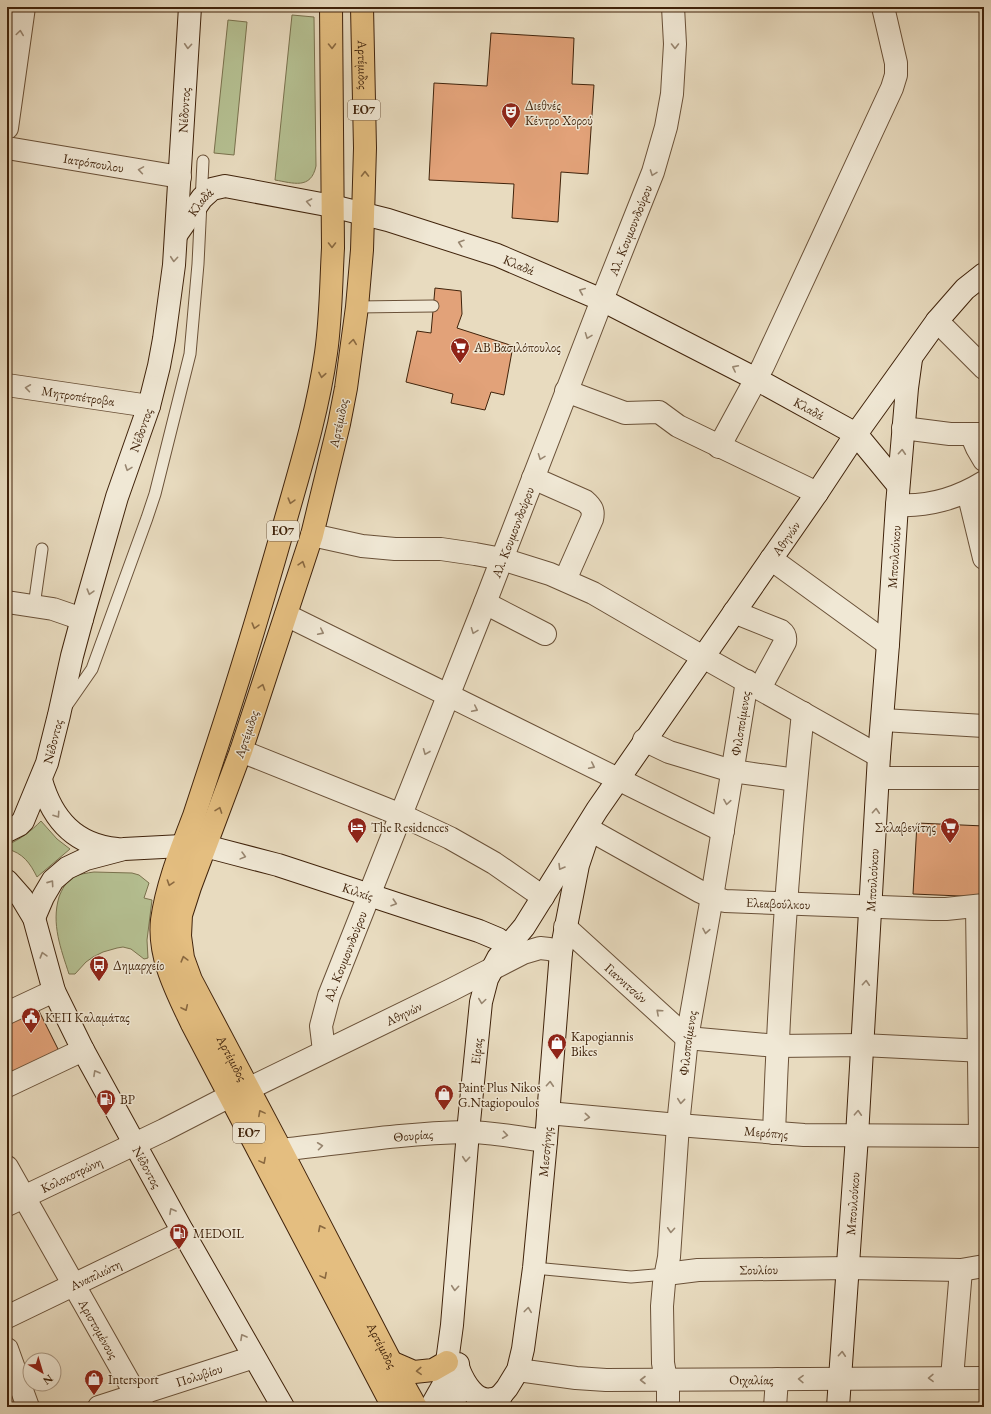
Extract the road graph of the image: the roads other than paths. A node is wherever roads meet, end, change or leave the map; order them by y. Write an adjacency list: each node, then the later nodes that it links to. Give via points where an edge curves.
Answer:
1 (24, 7): 7 (street, one-way to 1)
2 (190, 7): 10 (street, Νέδοντος, one-way to 10)
3 (362, 7): 13 (main road, Αρτέμιδος / ΕΟ7, one-way to 3)
4 (673, 7): 16 (street, Αλ. Κουμουνδούρου, one-way to 16, via 674,73 666,127 653,172)
5 (883, 7): 22 (street, via 896,63 895,80)
6 (329, 9): 12 (main road, Αρτέμιδος / ΕΟ7, one-way to 12)
7 (7, 128)
8 (7, 148): 10 (street, Ιατρόπουλου, one-way to 8)
9 (203, 162): 11 (lane)
10 (180, 177): 14 (street, Νέδοντος)
11 (202, 198): 12 (street, Κλαδά, one-way to 11, via 225,186 212,189); 14 (street, Κλαδά); 53 (lane, via 190,354 154,494 92,669)
12 (332, 206): 13 (street, Κλαδά); 70 (main road, Αρτέμιδος / ΕΟ7, one-way to 70, via 328,336 316,406 254,630)
13 (364, 213): 16 (street, Κλαδά, one-way to 13, via 497,255); 18 (main road, Αρτέμιδος / ΕΟ7)
14 (176, 236): 25 (street, Νέδοντος, one-way to 25, via 164,338)
15 (984, 274): 19 (street, Αθηνών, via 964,289)
16 (602, 300): 22 (street, Κλαδά, one-way to 16); 24 (street, Αλ. Κουμουνδούρου, one-way to 24)
17 (433, 306): 18 (lane)
18 (357, 308): 35 (main road, Αρτέμιδος / ΕΟ7, one-way to 18, via 339,424)
19 (937, 321): 20 (street, Αθηνών); 21 (street)
20 (912, 355): 26 (street, Μπουλούκου); 27 (street, Αθηνών)
21 (984, 368)
22 (756, 380): 27 (street, Κλαδά); 29 (street)
23 (7, 385): 25 (street, Μητροπέτροβα, one-way to 23)
24 (566, 391): 29 (street, via 625,413 659,412 678,426); 31 (street, Αλ. Κουμουνδούρου, one-way to 31)
25 (149, 406): 46 (street, Νέδοντος, one-way to 46, via 117,497)
26 (904, 428): 28 (street, via 950,434); 34 (street, Μπουλούκου, one-way to 26)
27 (856, 434): 33 (street, Αθηνών); 34 (street)
28 (978, 434): 30 (street, via 977,448)
29 (719, 447): 33 (street)
30 (984, 460)
31 (533, 478): 38 (street, Αλ. Κουμουνδούρου); 40 (street, via 586,501 593,512)
32 (976, 487): 34 (street, via 935,502); 37 (street)
33 (817, 493): 39 (street, Αθηνών)
34 (898, 495): 48 (street, Μπουλούκου)
35 (312, 535): 38 (street, via 362,546 458,551); 45 (main road, Αρτέμιδος / ΕΟ7, one-way to 35)
36 (42, 549): 43 (lane)
37 (984, 558)
38 (502, 559): 40 (street); 42 (street, Αλ. Κουμουνδούρου)
39 (770, 559): 44 (street, Αθηνών); 48 (street)
40 (565, 580): 49 (street, via 593,593)
41 (7, 602): 43 (street)
42 (485, 603): 47 (street); 51 (street, Αλ. Κουμουνδούρου, one-way to 51)
43 (34, 606): 46 (street, via 53,609)
44 (734, 612): 49 (street, Αθηνών); 50 (street, Φιλοποίμενος, via 785,634 785,642)
45 (286, 615): 51 (street, one-way to 51); 57 (main road, Αρτέμιδος / ΕΟ7, one-way to 45)
46 (82, 619): 53 (street, Νέδοντος)
47 (544, 634)
48 (888, 644): 54 (street, Μπουλούκου)
49 (703, 657): 50 (street); 56 (street, Αθηνών)
50 (754, 685): 52 (street); 59 (street, Φιλοποίμενος)
51 (448, 696): 62 (street, one-way to 62); 66 (street, Αλ. Κουμουνδούρου, one-way to 66)
52 (803, 714): 58 (street); 64 (street)
53 (59, 715): 63 (street, Νέδοντος)
54 (883, 720): 55 (street); 58 (street, Μπουλούκου)
55 (984, 726)
56 (644, 740): 59 (street, via 669,752); 62 (street, Αθηνών)
57 (241, 751): 66 (street); 71 (main road, Αρτέμιδος / ΕΟ7, one-way to 57)
58 (879, 756): 60 (street, Μπουλούκου)
59 (732, 771): 64 (street); 69 (street, Φιλοποίμενος, one-way to 69)
60 (878, 778): 61 (street); 79 (street, Μπουλούκου, one-way to 60)
61 (984, 778)
62 (618, 779): 65 (street, Αθηνών); 69 (street)
63 (41, 780): 68 (street, Νέδοντος, via 23,821); 72 (street, one-way to 72, via 53,809 70,831 94,844)
64 (796, 780): 77 (street)
65 (597, 810): 67 (street, Μεσσήνης); 75 (street, Είρας, one-way to 75)
66 (401, 815): 74 (street, Αλ. Κουμουνδούρου); 75 (street, via 467,846)
67 (590, 830): 76 (street, Ελεαβούλκου); 81 (street, Μεσσήνης, via 578,865)
68 (7, 831)
69 (723, 831): 76 (street, Φιλοποίμενος)
70 (182, 846): 71 (street, Κιλκίς); 72 (street, Κιλκίς); 94 (main road, Αρτέμιδος / ΕΟ7, one-way to 94, via 162,922 167,964 176,990)
71 (205, 846): 74 (street, Κιλκίς, one-way to 74, via 278,865); 94 (main road, Αρτέμιδος / ΕΟ7, one-way to 71, via 183,958 180,936 182,914)
72 (124, 849): 80 (street, one-way to 72, via 48,888 60,873 86,859)
73 (7, 881): 80 (street, Νέδοντος, via 22,898)
74 (369, 895): 82 (street, Κιλκίς, one-way to 82, via 479,931); 91 (street, Αλ. Κουμουνδούρου, via 321,1020)
75 (544, 897): 82 (street, Είρας)
76 (712, 897): 77 (street, Ελεαβούλκου, via 731,901); 87 (street, Φιλοποίμενος, one-way to 87)
77 (787, 903): 79 (street, Ελεαβούλκου); 88 (street)
78 (980, 906): 79 (street, Ελεαβούλκου, via 943,909); 92 (street)
79 (870, 907): 89 (street, Μπουλούκου, one-way to 79)
80 (34, 918): 85 (street, Νέδοντος, one-way to 80)
81 (565, 927): 83 (street, Μεσσήνης); 87 (street, Γιαννιτσών, one-way to 81)
82 (508, 946): 84 (street, Είρας)
83 (561, 952): 84 (street, Αθηνών, via 536,949); 95 (street, Μεσσήνης, one-way to 83)
84 (492, 969): 91 (street, Αθηνών); 97 (street, Είρας, one-way to 97, via 481,1002)
85 (54, 991): 86 (street); 90 (street, Νέδοντος)
86 (7, 1013)
87 (687, 1038): 88 (street); 96 (street, Φιλοποίμενος, one-way to 96)
88 (777, 1046): 89 (street); 98 (street)
89 (862, 1046): 92 (street); 99 (street, Μπουλούκου, one-way to 89)
90 (83, 1050): 93 (street); 102 (street, Νέδοντος, one-way to 90)
91 (324, 1051): 94 (street, Αθηνών)
92 (981, 1051): 100 (street)
93 (7, 1086)
94 (239, 1092): 102 (street, Κολοκοτρώνη); 103 (main road, Αρτέμιδος / ΕΟ7, one-way to 94); 129 (main road, Αρτέμιδος / ΕΟ7, one-way to 129)
95 (548, 1113): 96 (street, Μερόπης, one-way to 96); 101 (street, Μεσσήνης)
96 (678, 1125): 98 (street, Μερόπης); 111 (street, Φιλοποίμενος, one-way to 111)
97 (468, 1132): 101 (street, Θουρίας, one-way to 101); 103 (street, Θουρίας, one-way to 97); 117 (street, Είρας, one-way to 117, via 452,1325)
98 (774, 1133): 99 (street, Μερόπης)
99 (857, 1136): 100 (street, Μερόπης); 109 (street, Μπουλούκου)
100 (982, 1136)
101 (546, 1141): 108 (street, Μεσσήνης)
102 (135, 1144): 105 (street, Κολοκοτρώνη); 106 (street, Νέδοντος, one-way to 102)
103 (281, 1150): 116 (main road, Αρτέμιδος / ΕΟ7, one-way to 103)
104 (7, 1167): 105 (street, Αριστομένους)
105 (16, 1201): 112 (street, Αριστομένους)
106 (183, 1232): 112 (street, Αναπλιώτη); 115 (street, Νέδοντος, one-way to 106)
107 (984, 1266): 110 (street, Σουλίου)
108 (534, 1268): 111 (lane, Σουλίου, via 631,1277); 118 (street, Μεσσήνης, one-way to 108)
109 (848, 1268): 110 (street, Σουλίου); 111 (street, Σουλίου, via 698,1270); 122 (street, Μπουλούκου, one-way to 109)
110 (961, 1270): 119 (street)
111 (666, 1274): 123 (street, Φιλοποίμενος, via 662,1306)
112 (74, 1285): 113 (street, Αναπλιώτη); 124 (street, Αριστομένους)
113 (7, 1317)
114 (7, 1349): 126 (street)
115 (254, 1357): 124 (street, Πολυβίου); 128 (street, Νέδοντος)
116 (391, 1362): 117 (main road, one-way to 116, via 414,1372); 130 (main road, Αρτέμιδος / ΕΟ7)
117 (453, 1366): 125 (street, Μεσσήνης, via 476,1395); 131 (street, Είρας); 132 (street, via 456,1398)
118 (518, 1370): 123 (street, Οιχαλίας, one-way to 118, via 586,1379); 125 (street, Μεσσήνης)
119 (952, 1378): 120 (street, Οιχαλίας); 122 (street, Οιχαλίας, one-way to 122)
120 (984, 1378)
121 (776, 1379): 122 (street, Οιχαλίας, one-way to 121); 123 (street, Οιχαλίας); 134 (street)
122 (840, 1379): 135 (street, Μπουλούκου)
123 (665, 1380): 133 (street, Φιλοποίμενος)
124 (140, 1401): 127 (street, Πολυβίου)
125 (496, 1403)
126 (28, 1407)
127 (98, 1407)
128 (283, 1407)
129 (393, 1407)
130 (416, 1407)
131 (431, 1407)
132 (453, 1407)
133 (668, 1407)
134 (775, 1407)
135 (838, 1407)

